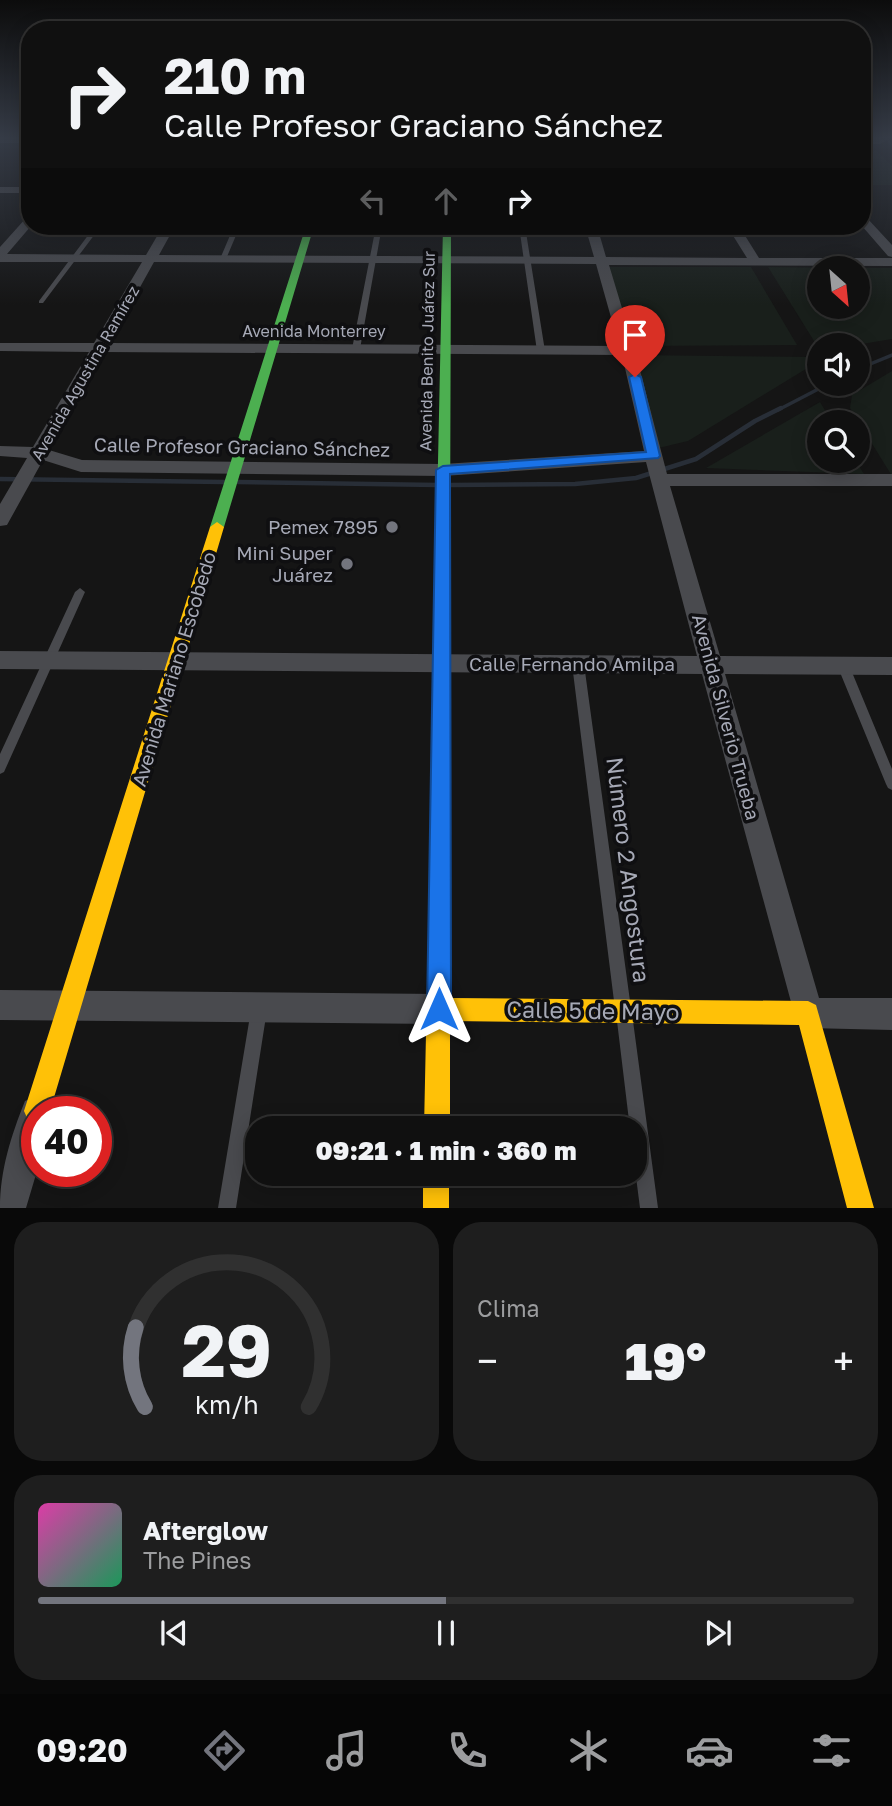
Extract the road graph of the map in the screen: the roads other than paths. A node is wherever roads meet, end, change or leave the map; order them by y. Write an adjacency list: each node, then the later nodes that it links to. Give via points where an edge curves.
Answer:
1 (871, 229): 12 (street)
2 (21, 231): 13 (street)
3 (91, 235): 14 (lane)
4 (164, 235): 15 (street, Avenida Agustina Ramírez)
5 (233, 235): 16 (lane)
6 (307, 235): 17 (street, Avenida Mariano Escobedo)
7 (377, 235): 18 (lane)
8 (447, 235): 19 (street, Avenida Benito Juárez Sur)
9 (523, 235): 20 (lane)
10 (594, 235): 21 (street, Avenida Silverio Trueba)
11 (739, 235): 22 (street)
12 (892, 253)
13 (0, 256): 14 (street)
14 (74, 258): 15 (street); 24 (lane)
15 (150, 259): 16 (street); 26 (street, Avenida Agustina Ramírez)
16 (223, 259): 17 (street)
17 (300, 259): 18 (street); 27 (street, Avenida Mariano Escobedo)
18 (372, 260): 19 (street); 28 (lane)
19 (446, 260): 20 (street); 29 (street, Avenida Benito Juárez Sur)
20 (527, 260): 21 (street); 30 (lane)
21 (601, 261): 22 (street); 31 (street, Avenida Silverio Trueba)
22 (755, 261): 23 (street)
23 (892, 262)
24 (41, 302)
25 (0, 346): 26 (street, Avenida Monterrey)
26 (99, 347): 27 (street, Avenida Monterrey); 34 (street, Avenida Agustina Ramírez)
27 (273, 349): 28 (street, Avenida Monterrey); 35 (street, Avenida Mariano Escobedo)
28 (356, 349): 29 (street, Avenida Monterrey)
29 (445, 350): 30 (street, Avenida Monterrey); 36 (street, Avenida Benito Juárez Sur)
30 (541, 351): 31 (street, Avenida Monterrey)
31 (628, 351): 33 (street, Avenida Silverio Trueba)
32 (0, 451): 34 (street, Calle Profesor Graciano Sánchez)
33 (654, 456): 36 (street, Calle Profesor Graciano Sánchez); 37 (street, Avenida Silverio Trueba)
34 (37, 457): 35 (street, Calle Profesor Graciano Sánchez, via 80,466); 40 (street, Avenida Agustina Ramírez)
35 (236, 469): 36 (street, Calle Profesor Graciano Sánchez); 44 (street, Avenida Mariano Escobedo)
36 (443, 474): 45 (street, Avenida Benito Juárez Sur)
37 (660, 480): 38 (street); 47 (street, Avenida Silverio Trueba)
38 (887, 480): 39 (street)
39 (892, 497)
40 (0, 520)
41 (80, 592): 43 (lane)
42 (0, 660): 43 (street, Calle Fernando Amilpa)
43 (49, 661): 44 (street, Calle Fernando Amilpa); 50 (lane)
44 (176, 661): 45 (street, Calle Fernando Amilpa); 53 (street, Avenida Mariano Escobedo)
45 (442, 663): 46 (street, Calle Fernando Amilpa); 55 (street, Avenida Benito Juárez Sur)
46 (578, 664): 47 (street, Calle Fernando Amilpa); 56 (lane, Número 2 Angostura)
47 (712, 665): 48 (street, Calle Fernando Amilpa); 57 (street, Avenida Silverio Trueba)
48 (843, 666): 49 (street, Calle Fernando Amilpa); 51 (lane)
49 (892, 666)
50 (0, 768)
51 (892, 784)
52 (0, 1005): 53 (street, Calle 5 de Mayo)
53 (70, 1006): 54 (street, Calle 5 de Mayo); 59 (street, Avenida Mariano Escobedo)
54 (259, 1008): 55 (street, Calle 5 de Mayo); 64 (lane)
55 (439, 1009): 56 (street, Calle 5 de Mayo); 60 (street, Avenida Benito Juárez Sur)
56 (624, 1012): 57 (street, Calle 5 de Mayo); 66 (lane, Número 2 Angostura)
57 (808, 1013): 58 (street, Calle 5 de Mayo); 67 (street, Avenida Silverio Trueba)
58 (892, 1014)
59 (42, 1096)
60 (437, 1116)
61 (21, 1165): 63 (street, Avenida Mariano Escobedo)
62 (436, 1186): 65 (street)
63 (8, 1208)
64 (227, 1208)
65 (436, 1208)
66 (649, 1208)
67 (861, 1208)

